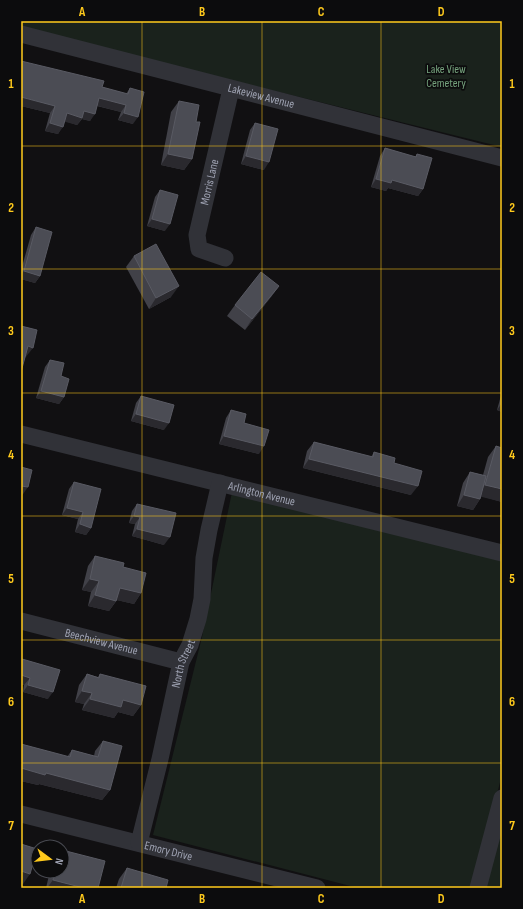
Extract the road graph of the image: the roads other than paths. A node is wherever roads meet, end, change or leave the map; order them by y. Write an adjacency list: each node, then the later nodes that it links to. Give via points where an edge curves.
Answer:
1 (21, 34): 2 (street, Lakeview Avenue)
2 (231, 89): 3 (street, Lakeview Avenue); 4 (street, Morris Lane, via 196,235 199,249)
3 (502, 158)
4 (224, 258)
5 (21, 434): 6 (street, Arlington Avenue)
6 (220, 483): 7 (street, Arlington Avenue); 9 (street, North Street, via 204,558 202,599 198,619 190,645)
7 (502, 553)
8 (21, 621): 9 (street, Beechview Avenue)
9 (181, 662): 12 (street, North Street)
10 (502, 798): 14 (street)
11 (21, 814): 12 (street, Emory Drive)
12 (139, 843): 13 (street, Emory Drive)
13 (317, 888)
14 (478, 888)

